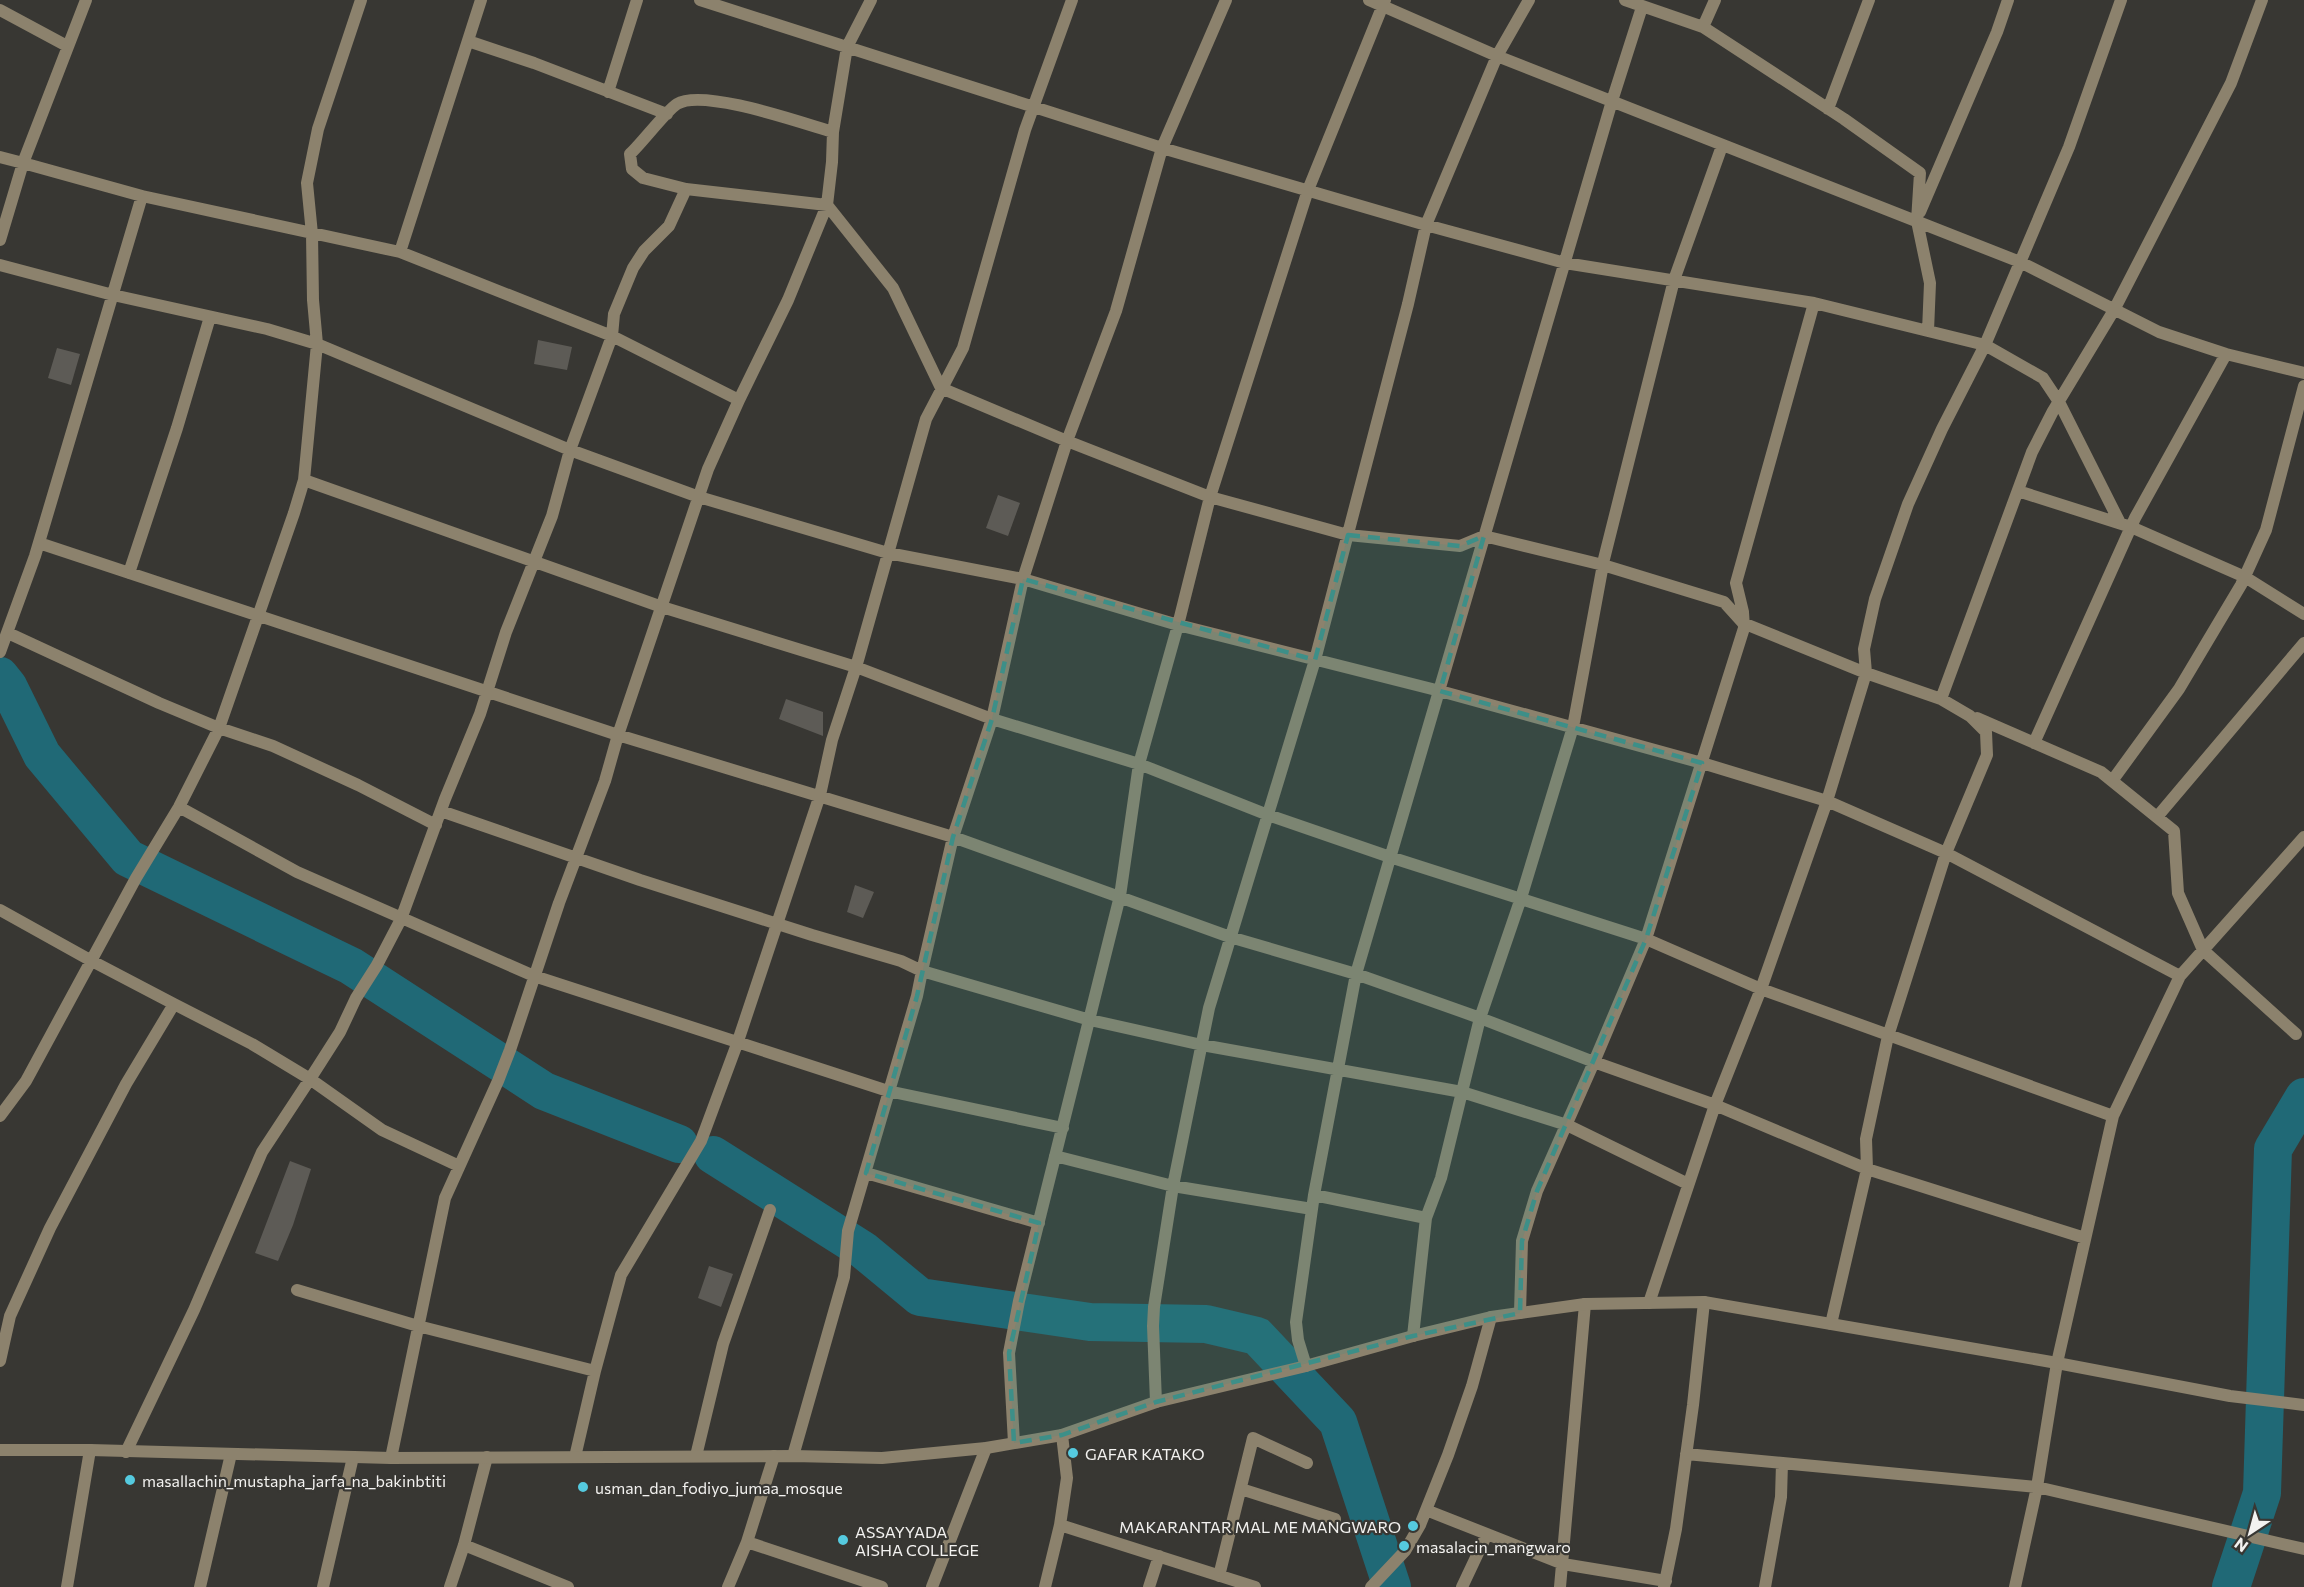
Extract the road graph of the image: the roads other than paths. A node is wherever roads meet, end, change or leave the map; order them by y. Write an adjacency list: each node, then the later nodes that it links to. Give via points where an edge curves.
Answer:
1 (86, 0): 22 (street)
2 (361, 0): 41 (street, via 318,129 307,183)
3 (481, 0): 21 (street)
4 (637, 0): 25 (street)
5 (700, 0): 23 (street)
6 (871, 0): 23 (street)
7 (1072, 0): 27 (street)
8 (1226, 0): 32 (street)
9 (1369, 0): 17 (street)
10 (1529, 0): 24 (street)
11 (1625, 0): 18 (street)
12 (1715, 0): 20 (street)
13 (1869, 0): 28 (street)
14 (2008, 0): 39 (street)
15 (2121, 0): 44 (street, via 2069,147)
16 (2262, 0): 50 (street, via 2231,83)
17 (1384, 3): 24 (street); 36 (street)
18 (1642, 7): 20 (street); 26 (street)
19 (0, 10): 22 (street)
20 (1703, 27): 28 (street)
21 (468, 41): 25 (street); 43 (street)
22 (67, 46): 34 (street)
23 (848, 47): 27 (street); 30 (street)
24 (1497, 56): 26 (street); 40 (street)
25 (608, 92): 29 (street)
26 (1612, 101): 31 (street); 45 (street)
27 (1034, 106): 32 (street); 59 (street, via 963,348)
28 (1828, 109): 39 (street, via 1920,173)
29 (667, 114): 30 (street, via 677,104 696,99 738,105); 35 (street, via 630,154 632,169 643,178)
30 (833, 132): 38 (street)
31 (1722, 146): 39 (street); 47 (street)
32 (1162, 148): 36 (street); 62 (street, via 1116,310)
33 (0, 158): 34 (street)
34 (23, 163): 37 (street); 42 (street)
35 (687, 189): 38 (street); 53 (street, via 669,226 633,268 614,314)
36 (1308, 190): 40 (street); 66 (street)
37 (142, 196): 41 (street); 48 (street)
38 (827, 206): 59 (street, via 893,288); 60 (street, via 788,300)
39 (1917, 221): 44 (street); 52 (street, via 1930,283)
40 (1426, 225): 45 (street); 69 (street)
41 (312, 234): 43 (street); 54 (street)
42 (0, 240)
43 (400, 252): 53 (street)
44 (2020, 261): 50 (street); 55 (street)
45 (1565, 263): 47 (street); 70 (street)
46 (0, 265): 48 (street)
47 (1674, 280): 49 (street); 74 (street)
48 (113, 295): 51 (street); 71 (street)
49 (1814, 303): 52 (street); 81 (street, via 1736,583)
50 (2114, 310): 56 (street, via 2159,332); 61 (street)
51 (210, 317): 54 (street); 75 (street)
52 (1928, 331): 55 (street)
53 (612, 336): 60 (street); 63 (street)
54 (317, 344): 63 (street); 64 (street)
55 (1985, 345): 61 (street, via 2043,378); 88 (street, via 1908,504 1875,599 1864,648)
56 (2226, 354): 57 (street); 68 (street)
57 (2304, 373)
58 (2304, 386): 76 (street, via 2266,530)
59 (941, 388): 62 (street); 72 (street, via 926,419)
60 (739, 400): 67 (street)
61 (2059, 402): 65 (street, via 2032,452); 68 (street)
62 (1067, 441): 66 (street); 77 (street)
63 (570, 450): 67 (street); 73 (street)
64 (304, 480): 73 (street); 80 (street)
65 (2018, 490): 68 (street); 91 (street)
66 (1210, 496): 69 (street); 82 (street)
67 (699, 497): 72 (street); 78 (street)
68 (2125, 525): 76 (street); 97 (street)
69 (1348, 535): 70 (street, via 1460,546); 86 (street)
70 (1484, 536): 74 (street); 90 (street)
71 (39, 543): 75 (street); 83 (street)
72 (888, 553): 77 (street); 87 (street)
73 (535, 561): 78 (street); 89 (street)
74 (1603, 565): 81 (street, via 1724,602); 94 (street)
75 (129, 573): 80 (street)
76 (2245, 577): 79 (street); 100 (street, via 2179,689)
77 (1023, 579): 82 (street); 93 (street)
78 (662, 607): 87 (street); 96 (street)
79 (2304, 614)
80 (259, 617): 89 (street); 95 (street)
81 (1743, 623): 88 (street); 98 (street)
82 (1178, 625): 86 (street); 99 (street)
83 (8, 633): 85 (street); 95 (street)
84 (2304, 644): 106 (street)
85 (0, 652)
86 (1315, 660): 90 (street); 105 (street)
87 (856, 667): 93 (street); 101 (street, via 832,740)
88 (1866, 673): 91 (street); 102 (street)
89 (487, 690): 96 (street); 104 (street)
90 (1440, 691): 94 (street); 111 (street)
91 (1941, 699): 92 (street)
92 (1970, 716): 97 (street); 110 (street, via 1986,732 1987,755)
93 (992, 719): 99 (street); 108 (street)
94 (1573, 727): 98 (street); 114 (street)
95 (219, 728): 103 (street); 107 (street, via 273,746)
96 (618, 735): 101 (street); 112 (street)
97 (2034, 743): 100 (street, via 2101,772)
98 (1702, 763): 102 (street); 119 (street)
99 (1139, 764): 105 (street); 113 (street)
100 (2112, 781): 106 (street)
101 (820, 795): 108 (street); 117 (street)
102 (1827, 801): 110 (street); 126 (street)
103 (179, 807): 116 (street, via 297,872); 121 (street)
104 (441, 811): 107 (street); 112 (street)
105 (1268, 815): 111 (street); 118 (street)
106 (2157, 817): 120 (street, via 2174,831 2178,893)
107 (436, 825): 116 (street)
108 (953, 837): 113 (street); 122 (street)
109 (2304, 837): 120 (street)
110 (1946, 853): 125 (street); 131 (street)
111 (1390, 857): 114 (street); 123 (street)
112 (576, 858): 117 (street); 124 (street)
113 (1120, 896): 118 (street); 129 (street)
114 (1521, 898): 119 (street); 128 (street)
115 (0, 910): 121 (street)
116 (401, 919): 124 (street); 136 (street)
117 (778, 924): 122 (street, via 902,961); 132 (street)
118 (1230, 937): 123 (street); 133 (street)
119 (1646, 939): 126 (street); 134 (street)
120 (2203, 950): 125 (street); 130 (street)
121 (90, 960): 127 (street); 140 (street, via 26,1081)
122 (922, 971): 129 (street); 137 (street)
123 (1356, 974): 128 (street); 135 (street)
124 (534, 976): 132 (street); 145 (street, via 498,1081)
125 (2180, 976): 141 (street)
126 (1761, 989): 131 (street); 139 (street)
127 (174, 1004): 136 (street); 165 (street, via 126,1084 50,1228 10,1316)
128 (1480, 1018): 134 (street); 138 (street)
129 (1090, 1020): 133 (street); 143 (street)
130 (2296, 1034)
131 (1888, 1036): 141 (street); 146 (street, via 1866,1139)
132 (737, 1044): 137 (street); 168 (street, via 700,1141 621,1275)
133 (1202, 1045): 135 (street); 149 (street)
134 (1594, 1062): 139 (street); 142 (street)
135 (1339, 1070): 138 (street); 150 (street)
136 (310, 1079): 145 (street, via 382,1130); 176 (street, via 262,1152 194,1310)
137 (888, 1091): 143 (street); 147 (street)
138 (1462, 1092): 142 (street); 153 (street, via 1441,1178)
139 (1715, 1105): 146 (street); 148 (street)
140 (0, 1116)
141 (2112, 1116): 155 (street)
142 (1567, 1125): 148 (street); 160 (street, via 1537,1191 1522,1241)
143 (1063, 1128): 144 (street)
144 (1056, 1156): 149 (street); 154 (street)
145 (459, 1166): 163 (street, via 445,1198)
146 (1867, 1169): 155 (street); 162 (street)
147 (866, 1173): 154 (street); 181 (street, via 848,1231 844,1277)
148 (1688, 1184): 158 (street)
149 (1173, 1186): 151 (street); 169 (street, via 1154,1306)
150 (1314, 1195): 151 (street); 153 (street)
151 (1312, 1209): 167 (street, via 1296,1322)
152 (770, 1210): 179 (street, via 723,1344)
153 (1426, 1218): 164 (street)
154 (1039, 1223): 172 (street, via 1008,1353)
155 (2085, 1238): 166 (street)
156 (297, 1290): 163 (street)
157 (1704, 1302): 158 (street); 162 (street); 178 (street)
158 (1649, 1303): 159 (street)
159 (1585, 1304): 160 (street); 198 (street)
160 (1520, 1313): 161 (street)
161 (1491, 1317): 164 (street); 190 (street, via 1473,1386)
162 (1831, 1324): 166 (street)
163 (418, 1326): 168 (street); 185 (street)
164 (1413, 1336): 167 (street)
165 (0, 1361)
166 (2057, 1363): 170 (street, via 2230,1396); 188 (street)
167 (1304, 1367): 169 (street)
168 (595, 1371): 184 (street)
169 (1156, 1402): 171 (street)
170 (2300, 1405)
171 (1062, 1435): 172 (street); 192 (street, via 1067,1478)
172 (1014, 1443): 173 (street)
173 (986, 1448): 181 (street, via 882,1458); 210 (street)
174 (90, 1449): 175 (street); 176 (street); 203 (street)
175 (0, 1450)
176 (126, 1452): 177 (street)
177 (231, 1454): 182 (street); 204 (street)
178 (1686, 1454): 187 (street); 200 (street)
179 (696, 1456): 180 (street); 184 (street)
180 (774, 1456): 181 (street); 194 (street)
181 (793, 1456)
182 (353, 1457): 185 (street); 205 (street)
183 (487, 1457): 184 (street); 185 (street); 195 (street)
184 (575, 1457)
185 (391, 1458)
186 (1307, 1463): 189 (street, via 1253,1438)
187 (1782, 1463): 188 (street); 215 (street, via 1781,1497)
188 (2037, 1487): 196 (street); 216 (street)
189 (1241, 1489): 191 (street); 199 (street)
190 (1426, 1510): 193 (street); 201 (street, via 1405,1551)
191 (1335, 1519)
192 (1060, 1525): 197 (street); 211 (street)
193 (1487, 1534): 198 (street); 213 (street)
194 (747, 1542): 208 (street); 209 (street)
195 (464, 1545): 206 (street); 207 (street)
196 (2304, 1549)
197 (1159, 1556): 199 (street); 212 (street)
198 (1563, 1564): 200 (street); 214 (street)
199 (1219, 1576): 202 (street)
200 (1665, 1584)
201 (1372, 1585)
202 (1250, 1586)
203 (67, 1587)
204 (200, 1587)
205 (323, 1587)
206 (450, 1587)
207 (568, 1587)
208 (728, 1587)
209 (882, 1587)
210 (932, 1587)
211 (1045, 1587)
212 (1149, 1587)
213 (1462, 1587)
214 (1560, 1587)
215 (1765, 1587)
216 (2015, 1587)

